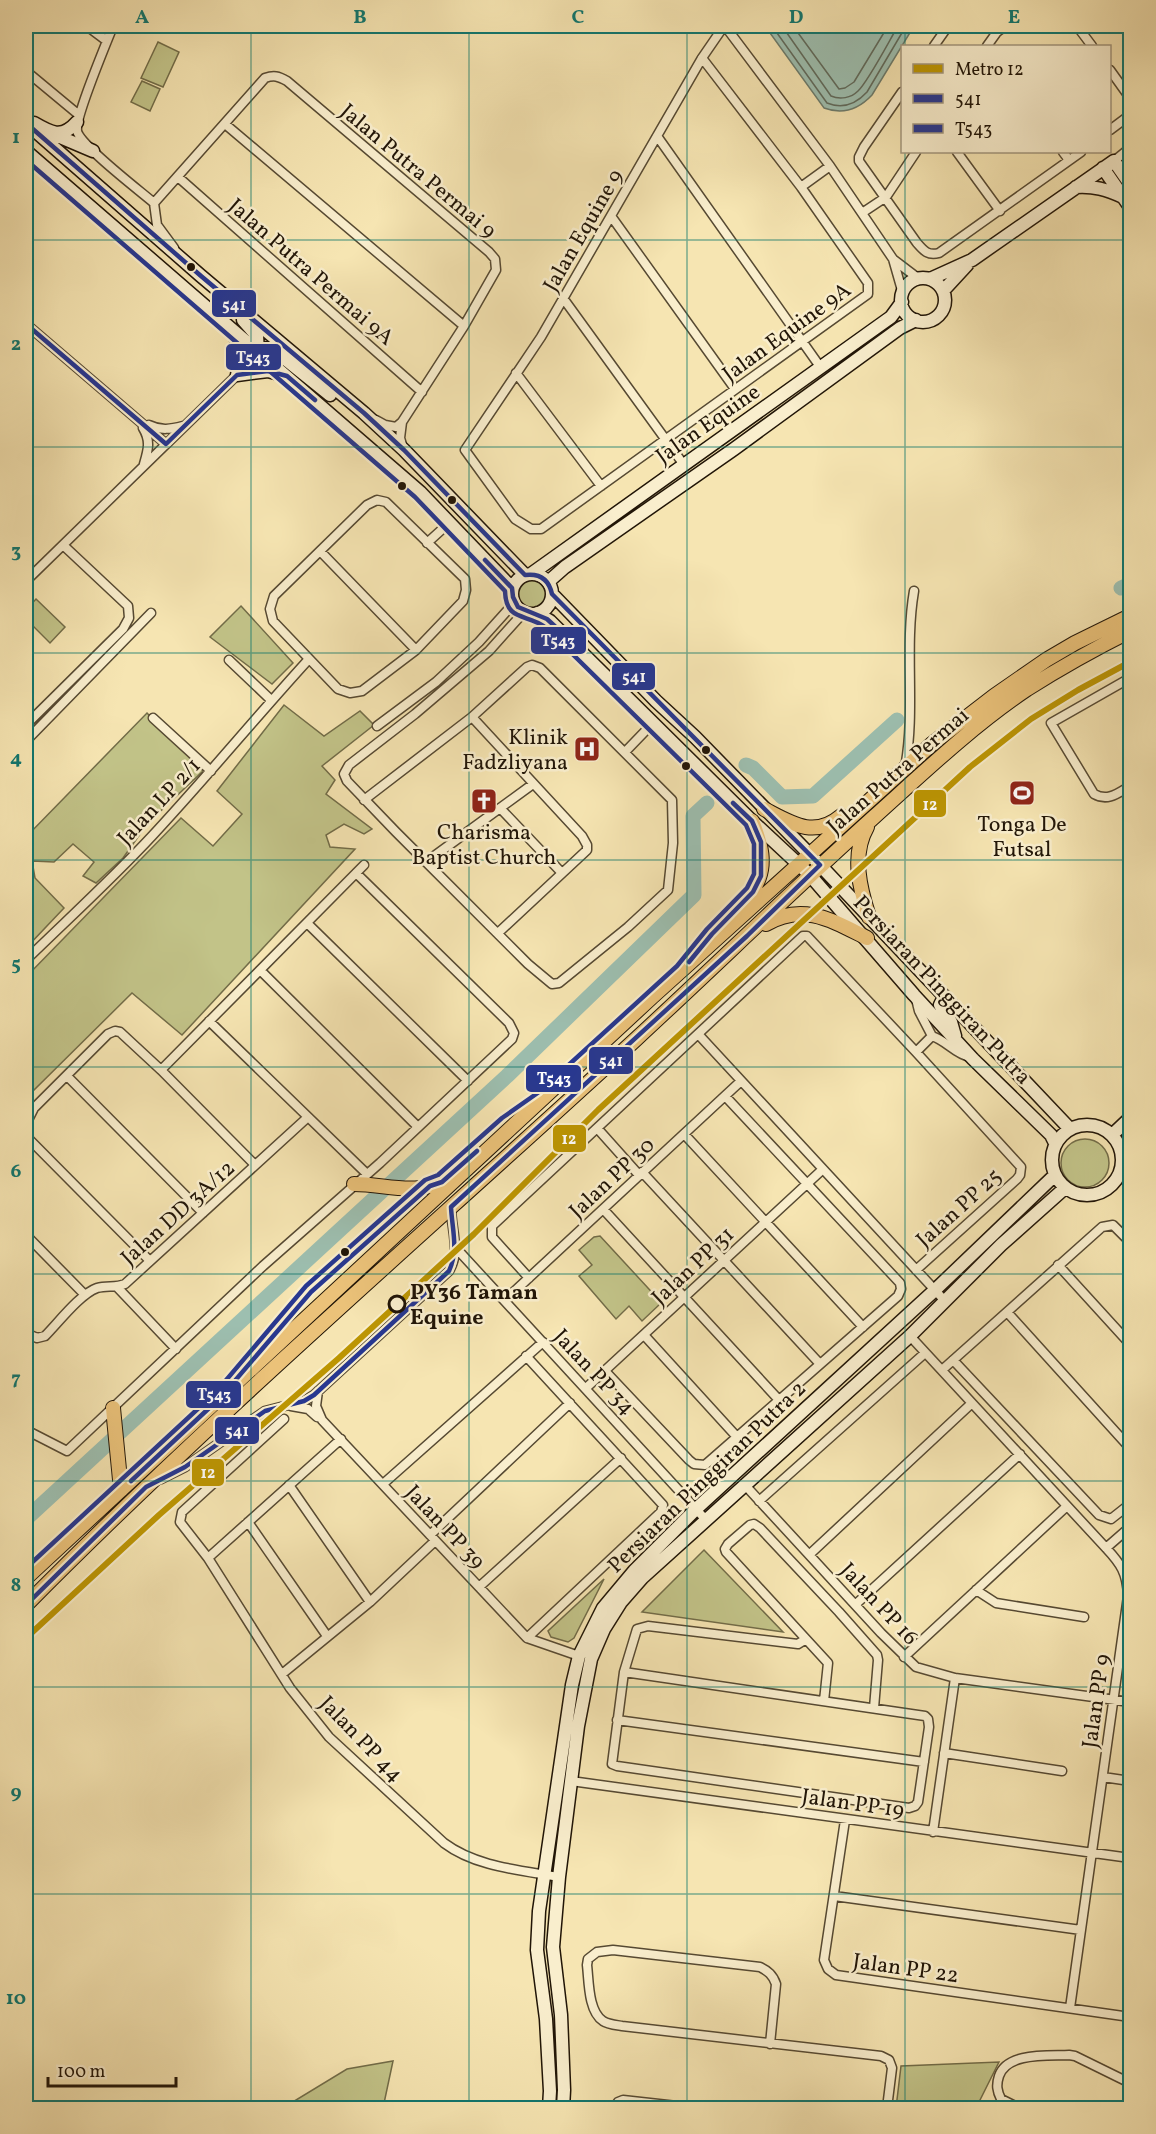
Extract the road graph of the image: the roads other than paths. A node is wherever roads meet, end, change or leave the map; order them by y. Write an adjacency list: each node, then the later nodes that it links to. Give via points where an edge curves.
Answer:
1 (87, 26): 7 (street)
2 (113, 26): 7 (street)
3 (724, 26): 11 (street, Jalan Equine 9); 33 (street)
4 (948, 26): 8 (street)
5 (1005, 26): 9 (street)
6 (1077, 26): 10 (street)
7 (107, 41): 18 (street)
8 (935, 45)
9 (988, 45)
10 (1091, 45)
11 (702, 58): 23 (street, Jalan Equine 9); 36 (street, Jalan Equine 9A)
12 (26, 71): 18 (street)
13 (1111, 71): 15 (street)
14 (901, 95): 38 (street, via 859,157)
15 (1131, 98)
16 (1131, 115): 21 (street)
17 (26, 118): 22 (street)
18 (78, 119): 22 (street, via 70,130); 26 (street, via 81,140)
19 (26, 123): 44 (street)
20 (225, 124): 34 (street, Jalan Putra Permai 9); 55 (street); 55 (street, Jalan Putra Permai 9, via 265,78 272,75 287,81 495,259 496,270)
21 (1111, 129)
22 (50, 133): 26 (street)
23 (657, 136): 43 (street, Jalan Equine 9); 56 (street)
24 (1131, 148): 32 (street)
25 (26, 151): 54 (street)
26 (93, 151): 40 (street)
27 (915, 153): 38 (street)
28 (958, 153): 41 (street)
29 (1064, 153): 31 (street)
30 (1080, 153): 31 (street)
31 (1069, 160): 41 (street)
32 (1109, 164): 35 (street); 37 (street); 39 (street)
33 (830, 166): 36 (street); 42 (street)
34 (178, 177): 40 (street, Jalan Putra Permai 9); 63 (street, Jalan Putra Permai 9A)
35 (1131, 184)
36 (801, 187): 56 (street, Jalan Equine 9A, via 869,288 868,294)
37 (1074, 187): 39 (street, via 1094,186); 46 (street)
38 (886, 197): 41 (street, via 917,243 932,255); 42 (street)
39 (1127, 202)
40 (154, 203): 44 (street, via 158,225)
41 (1000, 211)
42 (862, 213): 45 (street)
43 (611, 216): 50 (street, Jalan Equine 9); 62 (street)
44 (181, 258): 47 (street)
45 (893, 260): 48 (street); 51 (street)
46 (972, 260): 48 (street); 49 (street)
47 (201, 276): 57 (street, via 219,300 255,333); 64 (street)
48 (925, 279): 49 (street, via 938,284); 51 (street, via 907,285)
49 (943, 291): 52 (street, via 945,301 939,315 931,320)
50 (563, 298): 59 (street, Jalan Equine 9); 68 (street)
51 (902, 298): 52 (street, via 908,315); 58 (street, Jalan Equine, via 891,318)
52 (916, 320): 82 (street, Jalan Equine, via 566,567)
53 (26, 324): 65 (street)
54 (229, 326): 57 (street); 60 (street, via 238,344)
55 (464, 326): 63 (street, Jalan Putra Permai 9)
56 (802, 341): 58 (street); 62 (street, Jalan Equine 9A)
57 (258, 351): 60 (street); 61 (street); 64 (street, via 274,350 331,396)
58 (821, 368): 71 (street, Jalan Equine)
59 (516, 373): 73 (street); 74 (street, Jalan Equine 9, via 465,450)
60 (237, 375): 61 (street, via 268,371); 67 (street)
61 (287, 376): 75 (street, via 420,492)
62 (735, 389): 68 (street, Jalan Equine 9A)
63 (422, 392): 66 (street, Jalan Putra Permai 9)
64 (359, 410): 66 (street, via 386,425 396,427); 70 (street)
65 (138, 420): 67 (street, via 157,429); 69 (street); 72 (street, via 148,436)
66 (402, 422): 70 (street, via 400,438)
67 (184, 426): 69 (street)
68 (666, 439): 71 (street); 73 (street, Jalan Equine 9A)
69 (166, 444): 72 (street)
70 (404, 450): 79 (street)
71 (684, 465): 79 (street, Jalan Equine)
72 (144, 466): 77 (street)
73 (601, 486): 74 (street, Jalan Equine 9A, via 541,528 531,529)
74 (515, 519)
75 (449, 523): 76 (street); 81 (street)
76 (428, 543): 78 (street, via 386,502 376,500); 91 (street, via 465,579 466,590 463,601)
77 (63, 544): 80 (street); 99 (street, via 128,606 129,618 126,626)
78 (320, 551): 91 (street); 92 (street, via 274,596 270,609 273,621)
79 (528, 574): 81 (street); 82 (street, via 544,578)
80 (26, 581)
81 (512, 588): 84 (street)
82 (550, 588): 85 (street, via 548,606); 110 (street, Persiaran Pinggiran Putra, via 656,702)
83 (914, 591): 103 (street, via 909,639 911,723)
84 (514, 603): 85 (street); 100 (street, via 436,682)
85 (530, 612): 98 (street, Persiaran Pinggiran Putra, via 550,621); 108 (street, via 415,714 349,765 344,774)
86 (151, 613): 101 (street)
87 (1131, 616): 103 (main road, Jalan Putra Permai, via 1075,643 1031,671 968,716)
88 (1131, 631): 90 (main road, Jalan Putra Permai)
89 (1131, 639): 90 (street)
90 (1104, 644): 111 (main road, Jalan Putra Permai, via 1027,689 942,755)
91 (416, 650): 92 (street, via 362,690 350,693 338,689)
92 (309, 659): 95 (street, Jalan LP 2/1)
93 (229, 660): 95 (street)
94 (1131, 678): 107 (street, via 1051,723 1094,794 1108,798)
95 (271, 700): 104 (street, Jalan LP 2/1)
96 (472, 717): 102 (street, via 532,665 540,668); 105 (street); 108 (street)
97 (153, 718): 104 (street)
98 (653, 723): 102 (street); 112 (street, Persiaran Pinggiran Putra)
99 (26, 725)
100 (377, 726)
101 (26, 741)
102 (625, 752): 122 (street, via 672,801 669,887 628,927 559,983 548,982)
103 (905, 769): 106 (main road, Jalan Putra Permai)
104 (211, 771): 125 (street, Jalan LP 2/1, via 150,838)
105 (533, 784): 109 (street); 119 (street, via 587,845 587,850)
106 (886, 786): 110 (main road, via 872,792 832,824 820,828 794,825); 113 (main road, Jalan Putra Permai)
107 (1131, 786)
108 (364, 800): 114 (street)
109 (500, 808): 114 (street); 119 (street)
110 (764, 809): 113 (street, Persiaran Pinggiran Putra)
111 (871, 820): 117 (main road, Jalan Putra Permai); 120 (main road, via 860,839 859,861 860,888)
112 (752, 821): 115 (street, Persiaran Pinggiran Putra); 127 (main road, via 761,843 761,876 753,892)
113 (809, 855): 115 (main road, Jalan Putra Permai); 117 (street, Persiaran Pinggiran Putra)
114 (426, 862): 122 (street)
115 (798, 864): 117 (street, Persiaran Pinggiran Putra); 127 (main road, Jalan Putra Permai)
116 (364, 865): 118 (street)
117 (814, 870): 120 (street, Persiaran Pinggiran Putra); 123 (main road, Jalan Putra Permai); 124 (street, Persiaran Pinggiran Putra)
118 (356, 873): 121 (street); 138 (street, via 509,1023 514,1033 512,1039)
119 (562, 873): 122 (street)
120 (869, 917): 129 (street, Persiaran Pinggiran Putra)
121 (307, 922): 126 (street); 138 (street)
122 (498, 933)
123 (747, 936): 124 (main road, via 792,913 826,918); 160 (main road, Jalan Putra Permai)
124 (867, 938): 128 (street, Persiaran Pinggiran Putra)
125 (26, 960)
126 (260, 970): 130 (street); 145 (street)
127 (682, 971): 141 (main road, Jalan Putra Permai)
128 (914, 995): 132 (street); 133 (street, Persiaran Pinggiran Putra)
129 (944, 997): 133 (street, via 940,1005); 147 (street, Persiaran Pinggiran Putra)
130 (209, 1021): 136 (street); 142 (street)
131 (698, 1034): 134 (street, Jalan PP 25, via 807,936); 139 (street, Jalan PP 25); 146 (street)
132 (932, 1036): 134 (street); 135 (street)
133 (957, 1040): 135 (street, Persiaran Pinggiran Putra)
134 (916, 1052): 170 (street, Jalan PP 25, via 1018,1163 1021,1171 1017,1179)
135 (973, 1059): 151 (street, Persiaran Pinggiran Putra)
136 (160, 1070): 137 (street, via 115,1031); 152 (street)
137 (67, 1076): 144 (street, via 34,1108); 162 (street)
138 (468, 1081): 145 (street)
139 (741, 1081): 140 (street, Jalan PP 30); 153 (street, Jalan PP 25)
140 (725, 1096): 148 (street, Jalan PP 30); 158 (street)
141 (544, 1098): 156 (main road, via 507,1124 442,1182 406,1190); 211 (main road, Jalan Putra Permai)
142 (308, 1117): 152 (street, Jalan DD 3A/12); 156 (street)
143 (1131, 1118): 150 (street)
144 (26, 1124)
145 (418, 1127): 156 (street)
146 (597, 1128): 154 (street); 171 (street, via 492,1226 492,1237)
147 (1070, 1129): 150 (street, via 1096,1126); 151 (street)
148 (684, 1134): 154 (street, Jalan PP 30); 163 (street)
149 (26, 1136): 168 (street)
150 (1112, 1136): 159 (street, via 1119,1145 1122,1168 1109,1188 1087,1196)
151 (1055, 1143): 155 (street, via 1051,1154)
152 (255, 1165): 162 (street, Jalan DD 3A/12)
153 (823, 1169): 158 (street, Jalan PP 31); 170 (street, Jalan PP 25)
154 (641, 1174): 161 (street, Jalan PP 30); 167 (street)
155 (1054, 1176): 159 (street); 173 (street, Persiaran Pinggiran Putra 2)
156 (368, 1179): 157 (main road)
157 (354, 1184): 185 (street)
158 (806, 1184): 163 (street, Jalan PP 31); 179 (street, via 900,1282 898,1296)
159 (1065, 1188): 177 (street, Persiaran Pinggiran Putra 2)
160 (451, 1207): 166 (street); 210 (main road, Jalan Putra Permai)
161 (603, 1209): 171 (street, Jalan PP 30); 175 (street)
162 (203, 1213): 168 (street, Jalan DD 3A/12)
163 (766, 1222): 167 (street, Jalan PP 31); 179 (street)
164 (26, 1235): 174 (street)
165 (1131, 1242): 169 (street, via 1113,1225 1105,1225)
166 (456, 1248): 176 (street, Jalan PP 34); 193 (street, via 449,1270)
167 (724, 1260): 175 (street, Jalan PP 31); 189 (street)
168 (150, 1261): 172 (street, Jalan DD 3A/12)
169 (1058, 1266): 178 (street); 184 (street)
170 (916, 1270): 173 (street)
171 (529, 1278): 176 (street, Jalan PP 30)
172 (117, 1287): 174 (street, Jalan DD 3A/12, via 95,1289); 185 (street)
173 (935, 1290): 177 (street); 215 (street, Persiaran Pinggiran Putra 2)
174 (85, 1295): 180 (street, via 45,1336 37,1338)
175 (685, 1297): 181 (street, Jalan PP 31); 194 (street)
176 (505, 1300): 183 (street, Jalan PP 34)
177 (945, 1300): 182 (street, Persiaran Pinggiran Putra 2)
178 (1007, 1312): 188 (street); 204 (street)
179 (863, 1327): 189 (street)
180 (26, 1333)
181 (644, 1335): 191 (street, Jalan PP 31); 202 (street)
182 (910, 1335): 186 (street, Jalan PP 9); 208 (street, Persiaran Pinggiran Putra 2)
183 (543, 1342): 187 (street); 192 (street, Jalan PP 34)
184 (1131, 1344)
185 (176, 1349): 198 (street)
186 (925, 1353): 190 (street, Jalan PP 9); 212 (street)
187 (526, 1356): 195 (street); 207 (street)
188 (953, 1360): 190 (street); 213 (street, via 1099,1515 1115,1517)
189 (820, 1364): 194 (street)
190 (942, 1370): 196 (street, Jalan PP 9)
191 (605, 1371): 192 (street, Jalan PP 31); 202 (street, via 689,1460 700,1466)
192 (586, 1388): 215 (street, Jalan PP 34)
193 (318, 1391): 197 (street, via 304,1401); 200 (street, via 316,1406)
194 (779, 1400): 202 (street)
195 (570, 1403): 206 (street); 219 (street)
196 (972, 1403): 205 (street, Jalan PP 9); 221 (street)
197 (279, 1406): 200 (street, Jalan PP 39, via 308,1409); 210 (street, via 251,1420 185,1467)
198 (114, 1413): 201 (street, via 67,1451); 211 (main road)
199 (284, 1419): 222 (street, Jalan PP 44, via 182,1512 180,1522)
200 (322, 1420): 203 (street, Jalan PP 39)
201 (26, 1430)
202 (737, 1437)
203 (341, 1439): 207 (street, Jalan PP 39); 209 (street)
204 (1131, 1448)
205 (1020, 1455): 214 (street, Jalan PP 9); 228 (street)
206 (621, 1458): 224 (street); 234 (street, via 663,1505 661,1512)
207 (383, 1484): 219 (street, Jalan PP 39)
208 (744, 1484): 212 (street, Jalan PP 16); 216 (street, Persiaran Pinggiran Putra 2)
209 (289, 1485): 217 (street); 226 (street)
210 (146, 1487): 227 (main road, Jalan Putra Permai)
211 (121, 1490): 223 (main road, Jalan Putra Permai)
212 (759, 1501): 221 (street, Jalan PP 16)
213 (1131, 1504)
214 (1067, 1506): 220 (street, Jalan PP 9); 225 (street)
215 (696, 1509): 216 (street, Jalan PP 34); 236 (street, Persiaran Pinggiran Putra 2, via 603,1608)
216 (706, 1520): 250 (street, Persiaran Pinggiran Putra 2, via 642,1578 604,1629 591,1659 582,1697)
217 (248, 1521): 222 (street); 233 (street)
218 (1131, 1527): 220 (street)
219 (433, 1538): 224 (street, Jalan PP 39); 226 (street)
220 (1106, 1548): 232 (street, Jalan PP 9, via 1122,1566 1126,1579)
221 (810, 1554): 228 (street, Jalan PP 16)
222 (208, 1558): 239 (street, Jalan PP 44)
223 (26, 1578)
224 (479, 1587): 234 (street, Jalan PP 39)
225 (976, 1590): 230 (street, via 996,1603); 237 (street)
226 (370, 1602): 233 (street)
227 (26, 1605)
228 (856, 1605): 229 (street); 231 (street); 237 (street, Jalan PP 16)
229 (839, 1612): 231 (street); 235 (street, via 757,1526 748,1527 728,1544 726,1552)
230 (1084, 1617)
231 (846, 1619): 244 (street, via 878,1658)
232 (1128, 1622): 241 (street, Jalan PP 9)
233 (327, 1636): 239 (street)
234 (526, 1638): 236 (street, Jalan PP 39)
235 (806, 1639): 238 (street, via 798,1644 644,1626 635,1633); 242 (street, via 829,1664)
236 (579, 1656): 256 (street, Persiaran Pinggiran Putra 2)
237 (904, 1657): 240 (street, Jalan PP 16, via 916,1666)
238 (624, 1672): 242 (street); 245 (street)
239 (282, 1674): 256 (street, Jalan PP 44, via 329,1737 458,1854 474,1861)
240 (955, 1678): 241 (street, Jalan PP 16); 246 (street)
241 (1113, 1700): 243 (street, Jalan PP 16); 249 (street, Jalan PP 9)
242 (824, 1701): 244 (street)
243 (1131, 1702)
244 (874, 1708): 247 (street, via 921,1714 928,1719)
245 (617, 1720): 247 (street); 247 (street, via 612,1761 617,1766 909,1808 918,1802)
246 (944, 1753): 248 (street); 253 (street)
247 (924, 1762)
248 (1062, 1771)
249 (1103, 1777): 251 (street); 254 (street, Jalan PP 9)
250 (571, 1781): 252 (street, Jalan PP 19); 257 (street, Persiaran Pinggiran Putra 2)
251 (1131, 1781)
252 (845, 1820): 253 (street, Jalan PP 19); 258 (street, Jalan PP 22)
253 (933, 1832): 254 (street, Jalan PP 19)
254 (1092, 1853): 255 (street, Jalan PP 19); 259 (street, Jalan PP 9)
255 (1131, 1858)
256 (544, 1874): 257 (street, Jalan PP 44); 265 (street, Persiaran Pinggiran Putra 2, via 537,1950 546,2019)
257 (559, 1877): 266 (street, Persiaran Pinggiran Putra 2, via 553,1947 561,2015)
258 (834, 1896): 259 (street); 260 (street, Jalan PP 22, via 824,1960 836,1975)
259 (1081, 1930): 260 (street, Jalan PP 9)
260 (1070, 2008): 261 (street, Jalan PP 22)
261 (1131, 2018)
262 (770, 2044): 262 (street, via 776,1984 771,1973 760,1967 613,1950 597,1952 588,1959 594,2010 606,2023); 268 (street, via 889,2060 892,2068)
263 (1131, 2083): 269 (street, via 1075,2056 1020,2059 1002,2069 998,2093)
264 (616, 2105): 267 (street, via 622,2100)
265 (549, 2109)
266 (563, 2109)
267 (695, 2109)
268 (887, 2109)
269 (1019, 2109)

